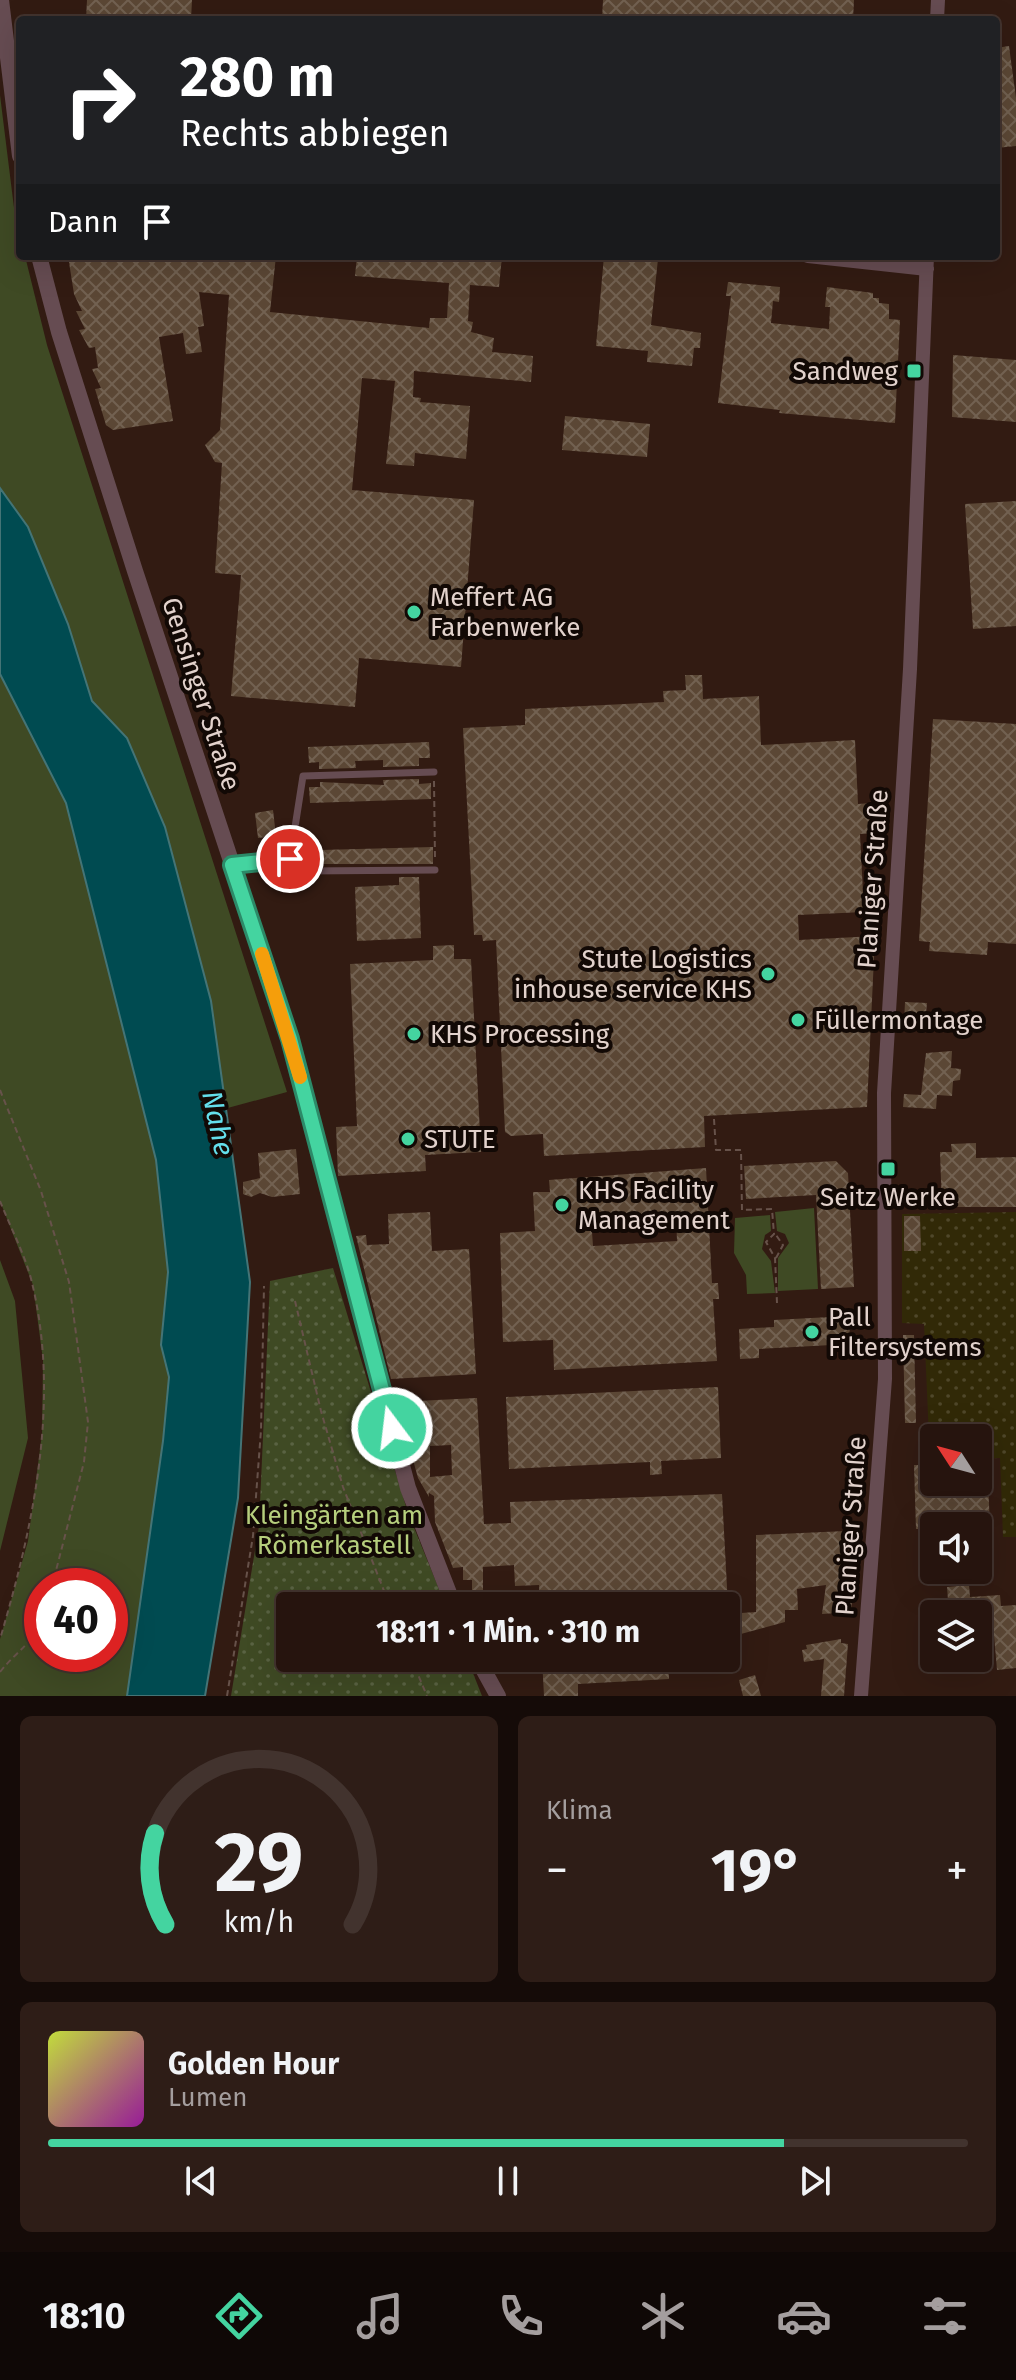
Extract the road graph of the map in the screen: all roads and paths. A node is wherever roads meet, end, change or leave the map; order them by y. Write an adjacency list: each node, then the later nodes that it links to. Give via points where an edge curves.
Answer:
1 (1, 0): 2 (street)
2 (16, 123)
3 (40, 260): 8 (street, Gensinger Straße, via 73,377)
4 (887, 260): 5 (street)
5 (927, 262): 29 (street, Planiger Straße, via 884,1093 885,1379)
6 (434, 772): 7 (lane, via 303,776); 9 (path)
7 (290, 859): 8 (lane); 9 (lane, via 305,871)
8 (232, 865): 20 (street, Gensinger Straße, via 290,1039 408,1488)
9 (435, 870)
10 (0, 1090): 18 (path, via 41,1191 69,1282 88,1422 84,1462)
11 (714, 1119): 13 (path, via 716,1150 741,1150 742,1210 772,1209)
12 (0, 1201): 21 (path, via 33,1285 43,1360 42,1434 28,1541)
13 (774, 1234): 14 (path, via 766,1242); 14 (path, via 783,1240)
14 (775, 1258): 17 (path)
15 (264, 1286): 26 (path, via 253,1536)
16 (295, 1301): 19 (path, via 343,1487)
17 (777, 1303)
18 (57, 1568)
19 (384, 1592)
20 (449, 1592)
21 (0, 1638)
22 (24, 1650): 23 (path)
23 (0, 1672)
24 (417, 1672): 27 (path)
25 (485, 1672): 28 (street)
26 (227, 1696)
27 (427, 1696)
28 (498, 1696)
29 (861, 1696)

